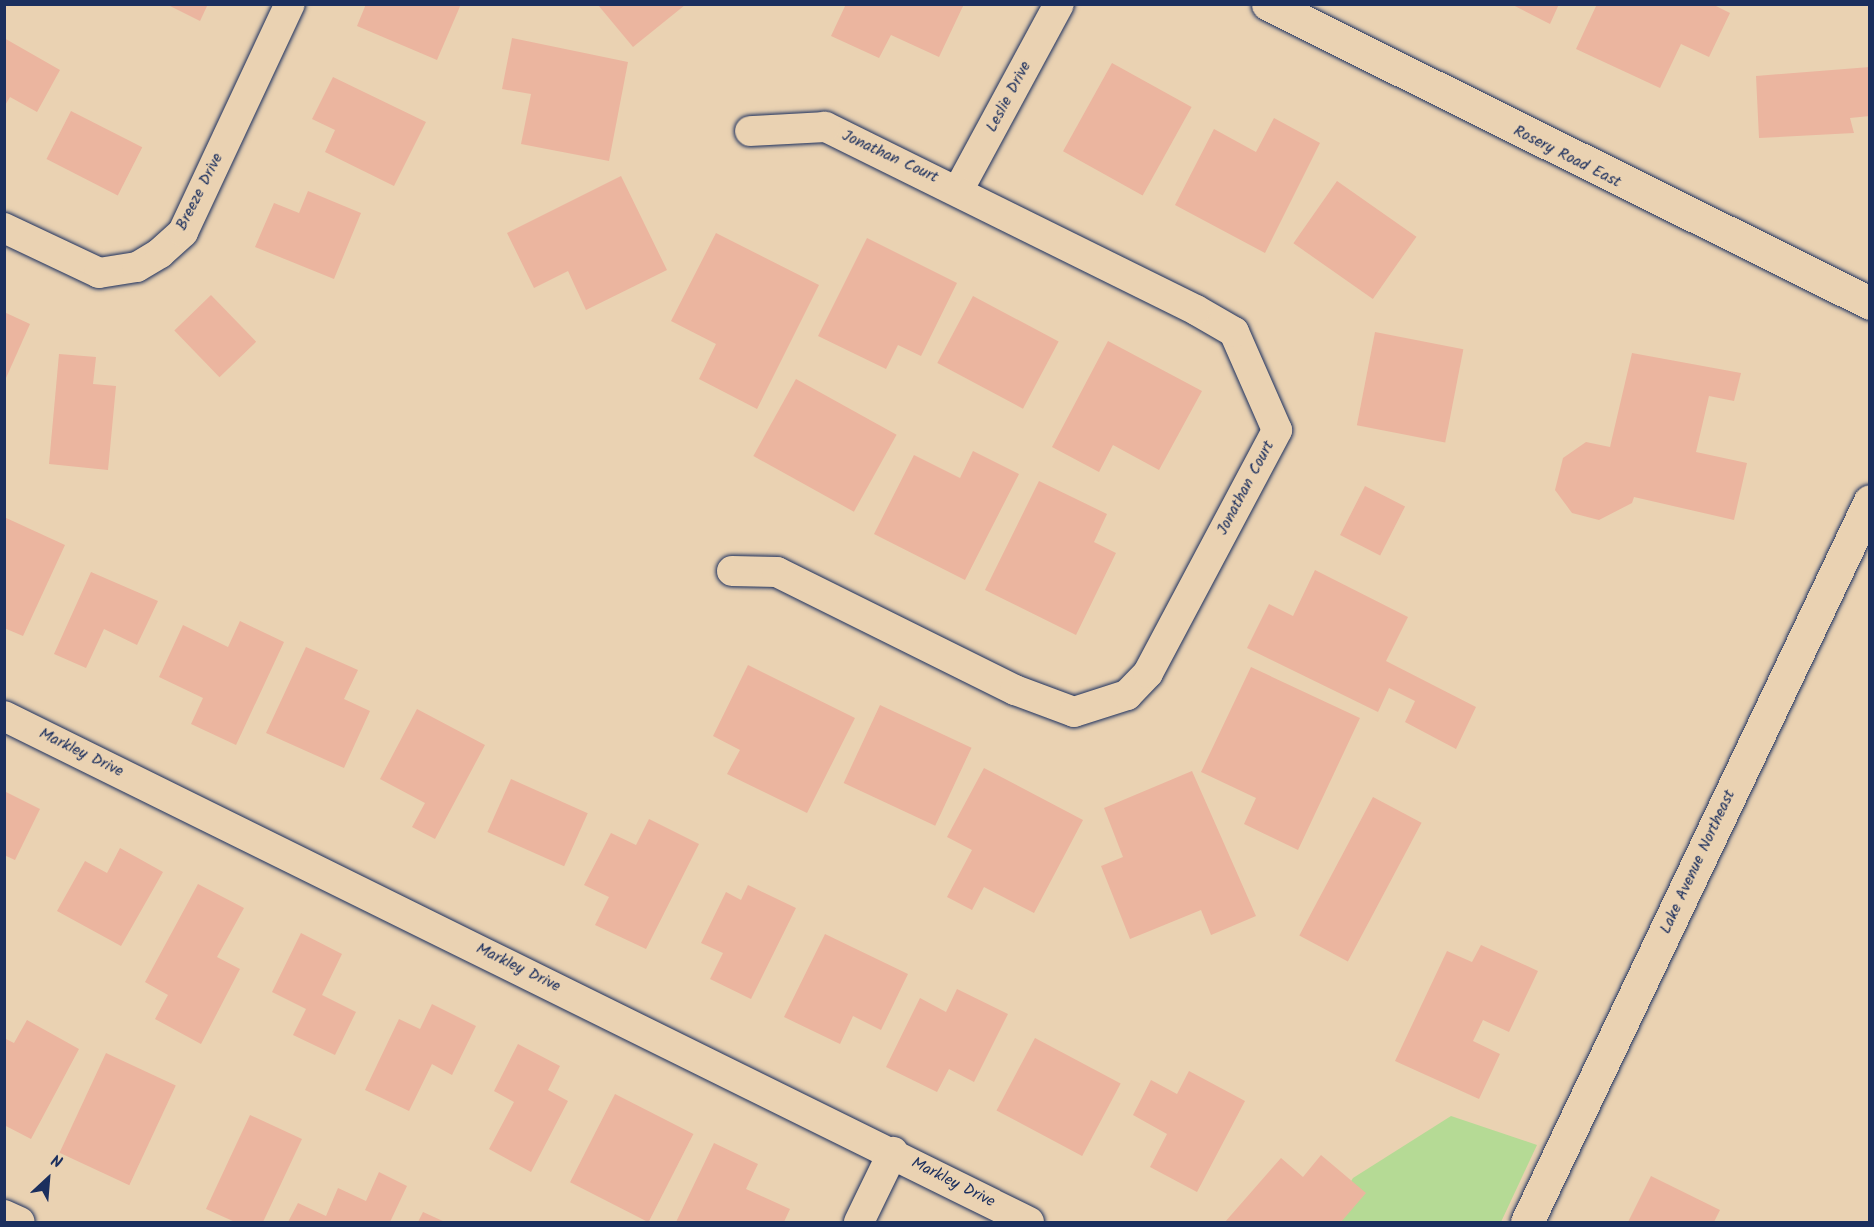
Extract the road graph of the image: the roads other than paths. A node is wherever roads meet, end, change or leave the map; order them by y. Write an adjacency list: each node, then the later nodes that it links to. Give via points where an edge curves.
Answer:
1 (290, 4): 6 (street, Breeze Drive, via 183,232 160,253 137,267 99,273)
2 (1059, 4): 5 (street, Leslie Drive)
3 (1268, 4): 7 (street, Rosery Road East)
4 (750, 131): 5 (street, Jonathan Court, via 825,127)
5 (959, 189): 9 (street, Jonathan Court, via 1234,332 1277,430 1148,673 1127,695 1074,712 1015,690 777,572)
6 (4, 228)
7 (1869, 303)
8 (1869, 501): 16 (street, Lake Avenue Northeast)
9 (732, 571)
10 (4, 716): 11 (street, Markley Drive)
11 (893, 1152): 14 (street); 15 (street, Markley Drive)
12 (4, 1215): 13 (street)
13 (20, 1222)
14 (858, 1222)
15 (1029, 1222)
16 (1527, 1222)

